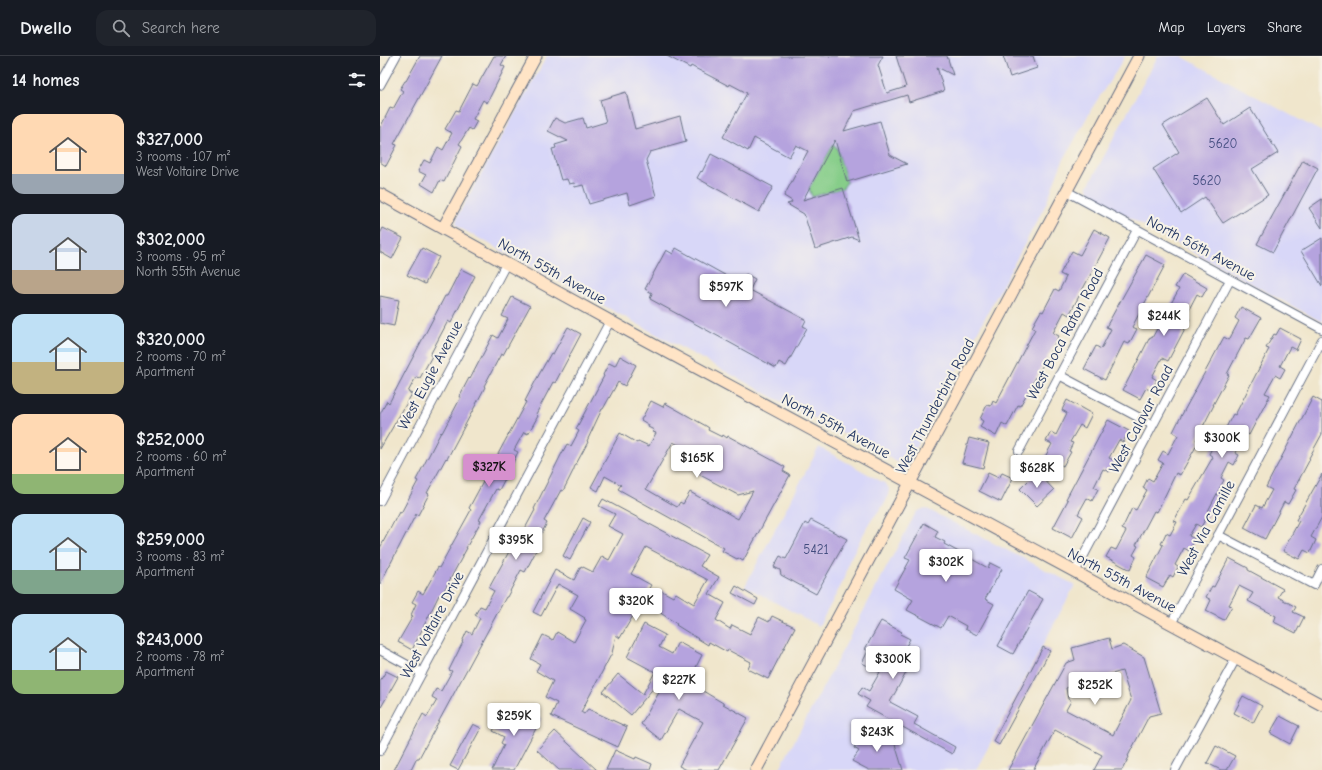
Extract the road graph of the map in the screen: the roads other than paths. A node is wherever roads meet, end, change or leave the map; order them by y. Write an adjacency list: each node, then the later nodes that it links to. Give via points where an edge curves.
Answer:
1 (396, 56): 4 (street)
2 (536, 56): 7 (street)
3 (1139, 56): 5 (street, West Thunderbird Road)
4 (380, 85)
5 (1066, 191): 8 (street, North 56th Avenue); 17 (street, West Thunderbird Road)
6 (380, 194): 7 (street, North 55th Avenue)
7 (443, 228): 9 (street, North 55th Avenue)
8 (1137, 230): 10 (street, North 56th Avenue); 14 (street, West Boca Raton Road)
9 (506, 264): 11 (street, North 55th Avenue); 18 (street, West Eugie Avenue)
10 (1230, 280): 12 (street, North 56th Avenue); 15 (street, West Calavar Road)
11 (610, 321): 17 (street, North 55th Avenue); 25 (street, West Voltaire Drive)
12 (1322, 329)
13 (1322, 340): 19 (street, West Via Camille)
14 (1059, 375): 15 (street); 16 (street, West Boca Raton Road)
15 (1153, 425): 21 (street, West Calavar Road)
16 (1019, 451)
17 (910, 483): 21 (street, North 55th Avenue); 28 (street, West Thunderbird Road)
18 (380, 501)
19 (1218, 535): 20 (street, via 1314,585); 22 (street, West Via Camille)
20 (1322, 569)
21 (1075, 572): 22 (street, North 55th Avenue)
22 (1171, 624): 24 (street, North 55th Avenue)
23 (380, 650): 25 (street)
24 (1236, 658): 26 (street, North 55th Avenue); 29 (street)
25 (422, 673): 27 (street, West Voltaire Drive)
26 (1322, 705)
27 (380, 751)
28 (756, 770)
29 (1175, 770)

